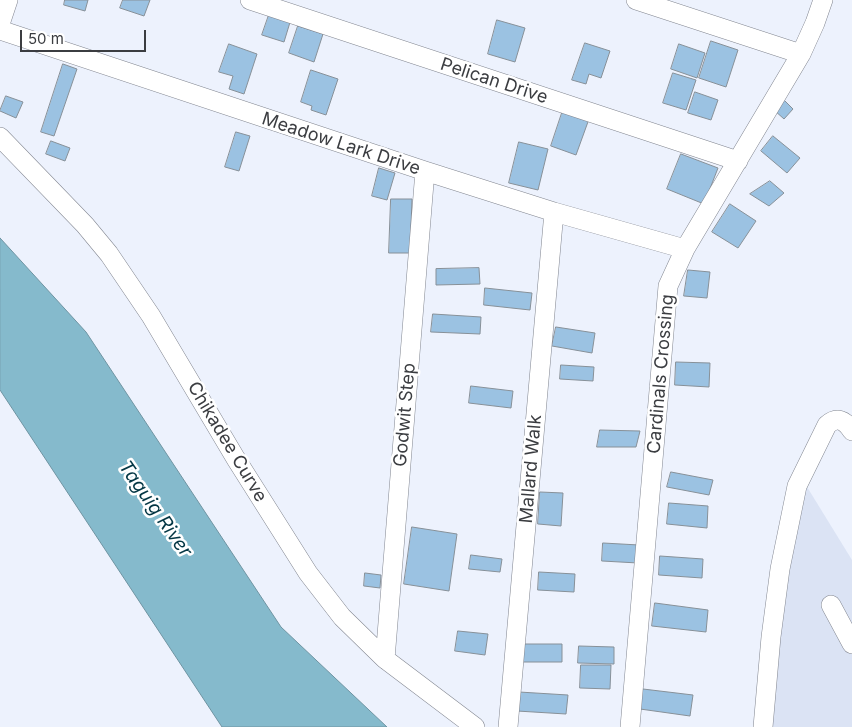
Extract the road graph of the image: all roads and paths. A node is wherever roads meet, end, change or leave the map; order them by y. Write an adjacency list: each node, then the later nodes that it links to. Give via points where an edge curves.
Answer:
1 (8, 0): 5 (street)
2 (250, 0): 9 (street, Pelican Drive)
3 (636, 0): 7 (street)
4 (823, 0): 7 (street, Cardinals Crossing)
5 (0, 24)
6 (0, 30): 10 (street, Meadow Lark Drive)
7 (801, 54): 9 (street, Cardinals Crossing)
8 (0, 136): 16 (street, Chikadee Curve, via 109,254 152,316 308,573 342,617)
9 (738, 161): 12 (street, Cardinals Crossing)
10 (424, 171): 11 (street, Meadow Lark Drive); 16 (street, Godwit Step)
11 (554, 212): 12 (street, Meadow Lark Drive); 18 (street, Mallard Walk)
12 (685, 248): 19 (street, Cardinals Crossing, via 668,286)
13 (852, 431): 20 (street, via 841,420 836,419 827,425 797,486 780,569)
14 (832, 605): 15 (street)
15 (852, 644)
16 (385, 659): 17 (street, Chikadee Curve)
17 (475, 727)
18 (508, 727)
19 (630, 727)
20 (764, 727)

